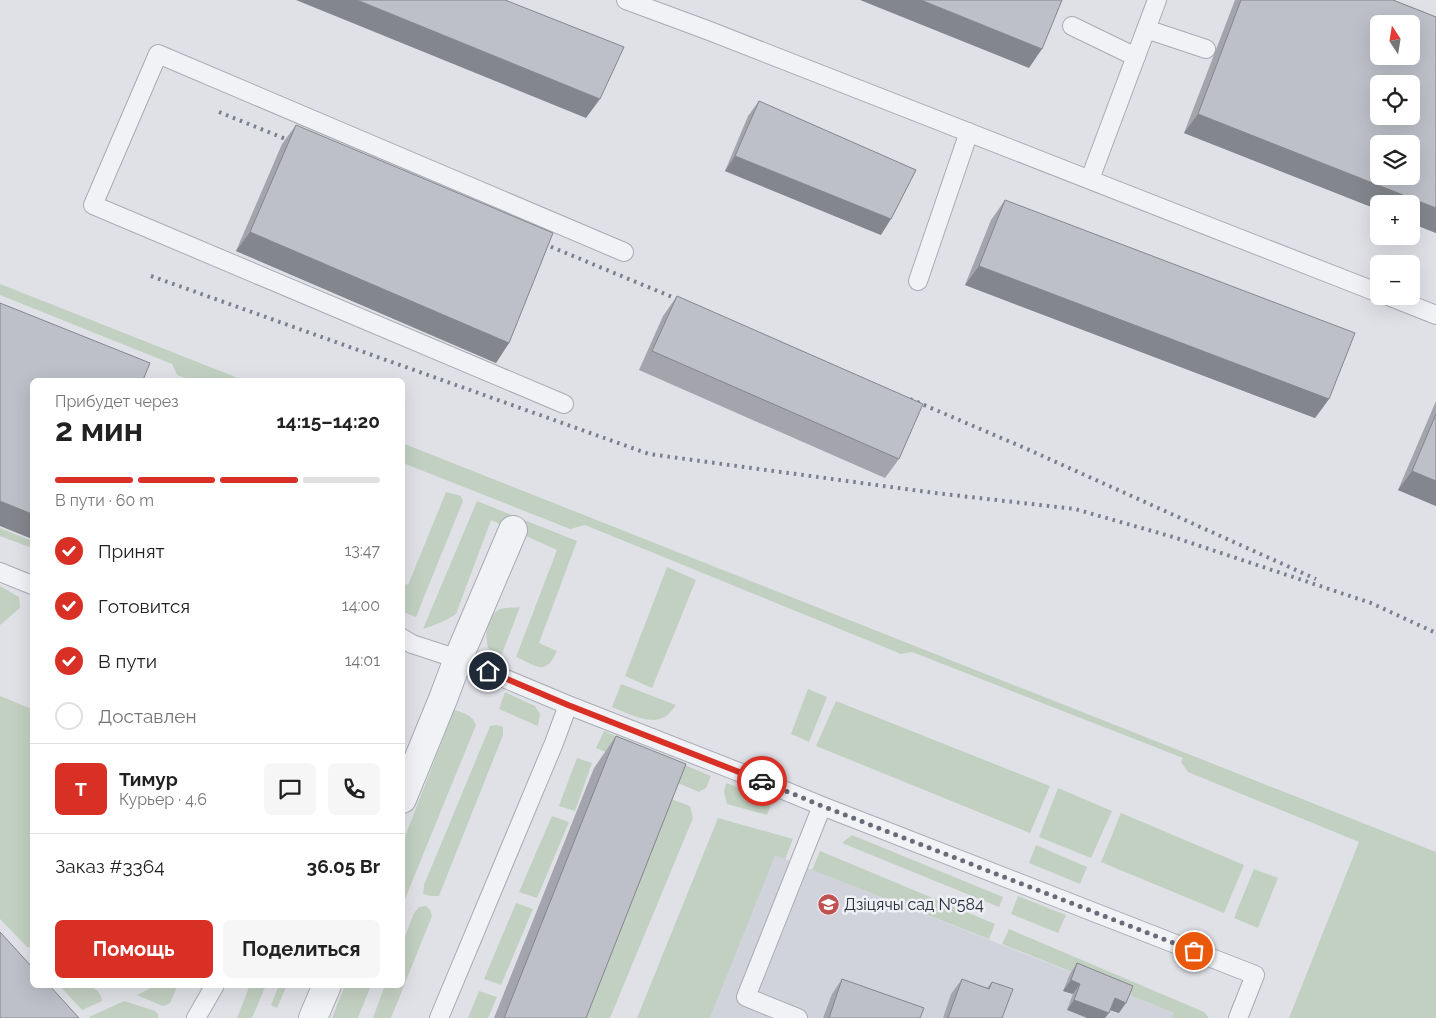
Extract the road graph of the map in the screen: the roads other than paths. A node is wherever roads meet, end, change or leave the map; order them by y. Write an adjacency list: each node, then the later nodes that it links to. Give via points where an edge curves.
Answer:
1 (626, 0): 7 (lane)
2 (1157, 0): 4 (lane)
3 (1072, 26): 6 (lane)
4 (1146, 29): 5 (lane); 6 (lane)
5 (1206, 49)
6 (1136, 57): 8 (lane)
7 (969, 132): 8 (lane); 10 (lane)
8 (1090, 179): 11 (lane)
9 (624, 252): 14 (lane, via 158,54 93,206)
10 (918, 281)
11 (1370, 289)
12 (1411, 305): 13 (lane)
13 (1436, 315)
14 (564, 404)
15 (513, 530): 19 (street)
16 (0, 572): 17 (lane)
17 (30, 584)
18 (405, 640): 19 (lane)
19 (458, 659): 20 (lane); 21 (street)
20 (568, 705): 22 (lane); 27 (lane)
21 (405, 792)
22 (822, 806): 28 (lane, via 746,997); 29 (lane, via 1255,975)
23 (213, 988): 25 (lane)
24 (326, 988): 26 (street)
25 (196, 1018)
26 (314, 1018)
27 (439, 1018)
28 (798, 1018)
29 (1238, 1018)

